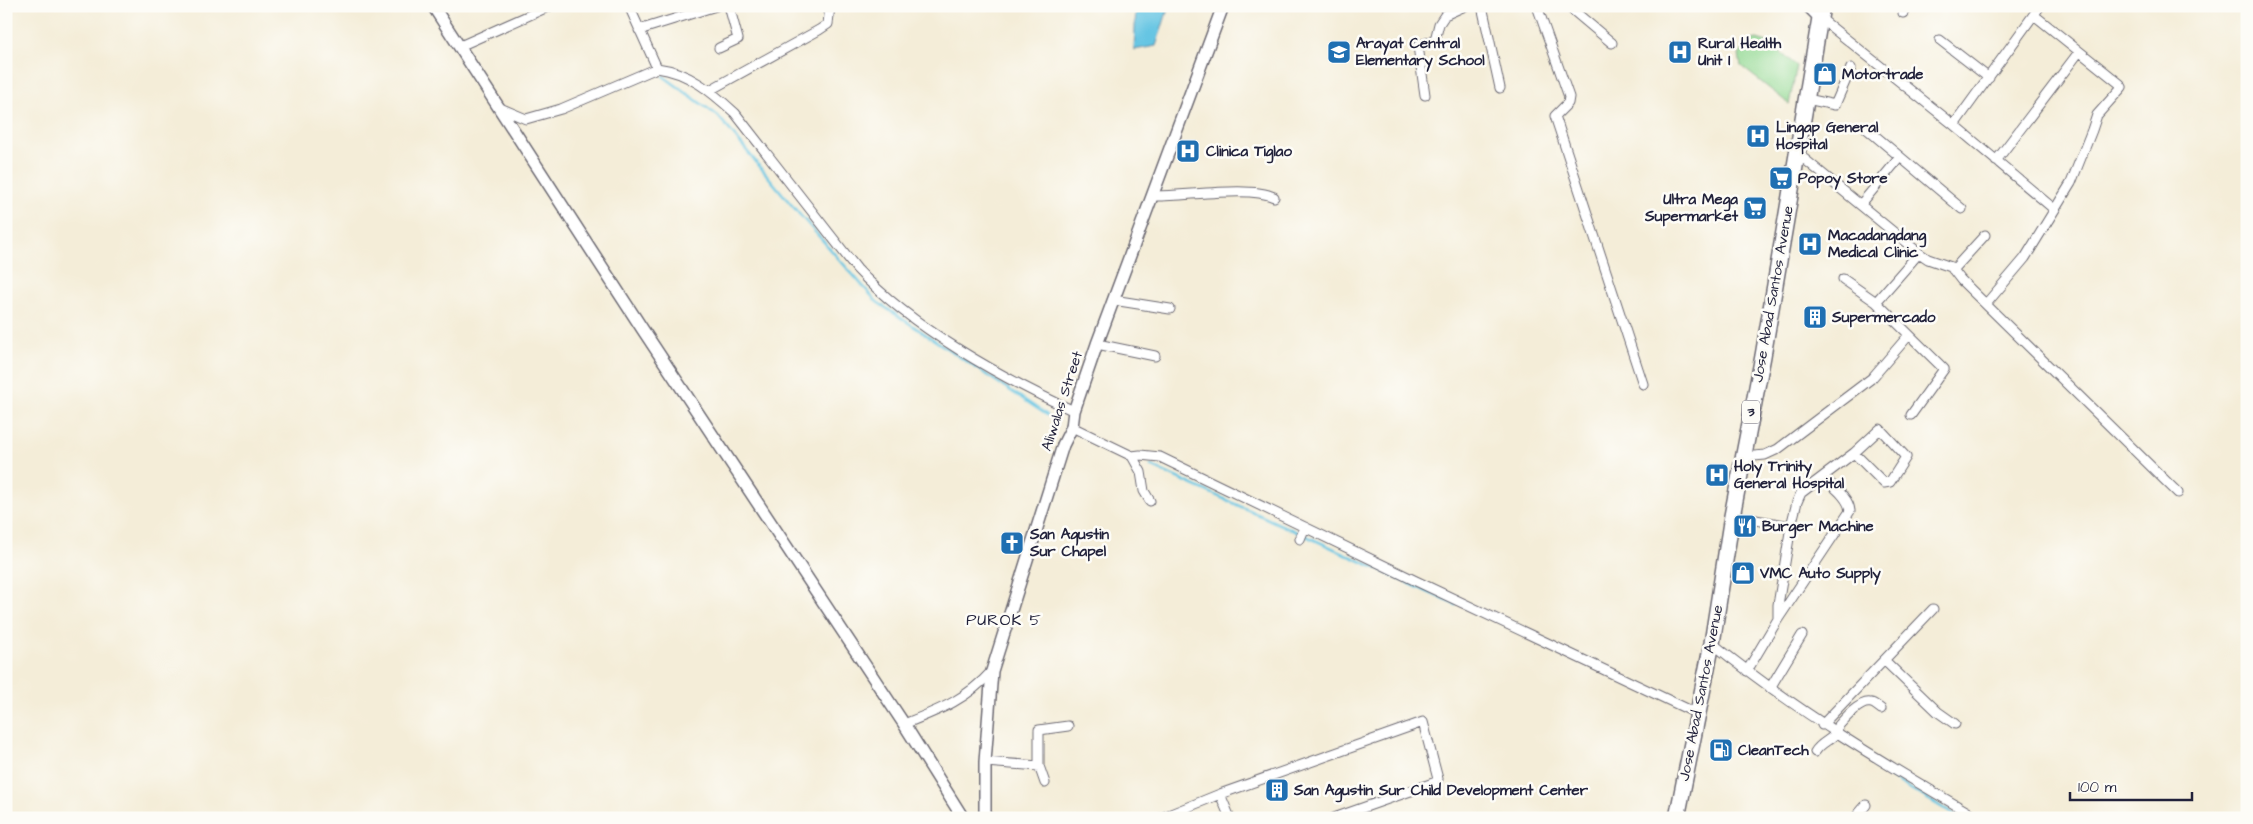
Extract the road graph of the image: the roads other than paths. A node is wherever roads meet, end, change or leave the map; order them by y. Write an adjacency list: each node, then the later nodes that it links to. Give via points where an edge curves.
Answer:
1 (433, 6): 20 (street)
2 (550, 6): 14 (street)
3 (629, 6): 17 (street)
4 (716, 6): 17 (street)
5 (729, 6): 21 (street, via 738,39)
6 (830, 6): 27 (street, via 828,24)
7 (1223, 6): 36 (street, Aliwalas Street)
8 (1466, 6): 28 (street, via 1445,15 1438,24 1435,40 1418,46)
9 (1482, 6): 26 (street)
10 (1537, 6): 52 (street, via 1569,97 1568,103 1554,116)
11 (1568, 6): 19 (street)
12 (1808, 6): 15 (street)
13 (2040, 6): 16 (street)
14 (530, 10): 20 (street)
15 (1821, 12): 29 (highway, Jose Abad Santos Avenue / 3); 31 (street)
16 (2034, 15): 22 (street); 25 (street)
17 (639, 30): 23 (street)
18 (1940, 40): 25 (street)
19 (1612, 43)
20 (460, 46): 30 (street)
21 (719, 48)
22 (2079, 52): 35 (street); 40 (street, via 2122,87 2093,122 2070,183)
23 (656, 68): 27 (street, via 688,77); 30 (street, via 540,116 526,119)
24 (1851, 68): 29 (street, via 1835,104)
25 (1989, 78): 31 (street)
26 (1500, 88)
27 (710, 90): 53 (street, via 735,113 857,269 878,290 962,351)
28 (1425, 95)
29 (1807, 99): 33 (highway, Jose Abad Santos Avenue / 3)
30 (500, 108): 76 (street)
31 (1954, 125): 35 (street)
32 (1867, 129): 34 (street)
33 (1797, 153): 38 (street); 58 (highway, Jose Abad Santos Avenue / 3)
34 (1900, 157): 38 (street); 39 (street)
35 (1996, 161): 40 (street)
36 (1152, 196): 37 (street, via 1220,192 1262,193); 45 (street, Aliwalas Street)
37 (1274, 197)
38 (1861, 204): 42 (street)
39 (1962, 209)
40 (2054, 209): 47 (street, via 2018,268)
41 (1986, 235): 43 (street)
42 (1919, 253): 43 (street); 46 (street)
43 (1953, 270): 47 (street)
44 (1843, 279): 46 (street)
45 (1113, 300): 48 (street); 50 (street, Aliwalas Street)
46 (1876, 302): 49 (street)
47 (1986, 304): 60 (street)
48 (1170, 308)
49 (1909, 335): 54 (street, via 1944,369); 58 (street, via 1872,378 1778,449 1765,455)
50 (1097, 344): 51 (street); 53 (street, Aliwalas Street)
51 (1155, 356)
52 (1643, 384)
53 (1074, 411): 55 (street, Aliwalas Street)
54 (1911, 415)
55 (1072, 427): 57 (street); 71 (street, Aliwalas Street, via 1063,445)
56 (1854, 453): 56 (street, via 1884,483 1890,482 1906,457 1880,429); 59 (street)
57 (1132, 456): 61 (street); 64 (street, via 1160,457)
58 (1743, 457): 62 (highway, Jose Abad Santos Avenue / 3)
59 (1823, 477): 63 (street, via 1801,493); 67 (street, via 1850,505 1850,511)
60 (2178, 493)
61 (1150, 501)
62 (1732, 516): 63 (street); 69 (highway, Jose Abad Santos Avenue / 3)
63 (1792, 526): 67 (street)
64 (1304, 528): 65 (street); 75 (street)
65 (1300, 540)
66 (1933, 609): 70 (street)
67 (1778, 619): 72 (street)
68 (1802, 635): 73 (street)
69 (1712, 643): 72 (street); 75 (highway, Jose Abad Santos Avenue / 3)
70 (1884, 660): 77 (street); 78 (street)
71 (992, 671): 76 (street, via 964,697); 82 (street, Aliwalas Street)
72 (1747, 671): 73 (street)
73 (1770, 688): 78 (street)
74 (1881, 709): 80 (street, via 1872,702 1866,703 1851,713)
75 (1698, 714): 92 (highway, Jose Abad Santos Avenue / 3)
76 (904, 724): 87 (street)
77 (1955, 724)
78 (1822, 725): 80 (street)
79 (1068, 726): 83 (street, via 1039,730)
80 (1835, 732): 81 (street); 94 (street)
81 (1815, 752)
82 (985, 762): 83 (street); 88 (street, Aliwalas Street)
83 (1040, 766): 84 (street)
84 (1045, 783)
85 (1220, 794): 89 (street); 90 (street); 91 (street, via 1423,722 1438,778 1436,782)
86 (1866, 805): 93 (street)
87 (964, 818)
88 (985, 818)
89 (1161, 818)
90 (1230, 818)
91 (1334, 818)
92 (1677, 818)
93 (1855, 818)
94 (1978, 818)

